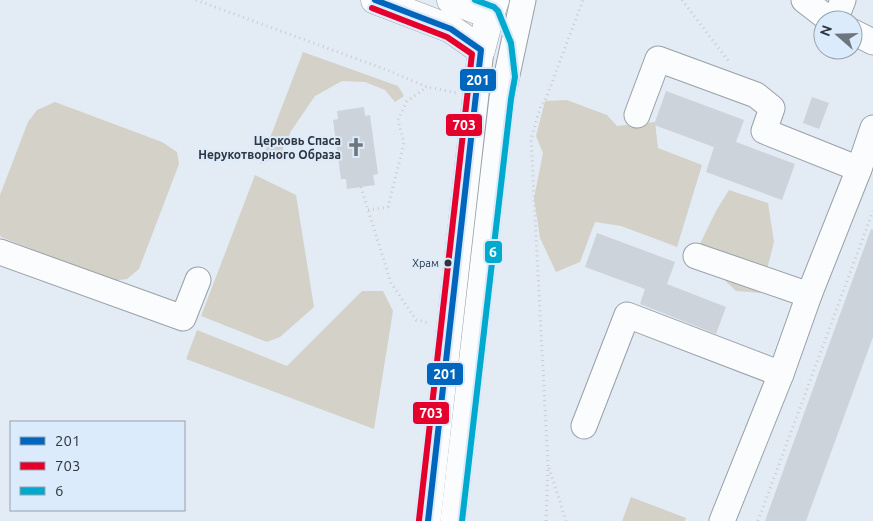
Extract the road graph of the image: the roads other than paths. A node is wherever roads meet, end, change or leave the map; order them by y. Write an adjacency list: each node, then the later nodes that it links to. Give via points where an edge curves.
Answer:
1 (375, 0): 8 (main road)
2 (451, 0): 6 (main road)
3 (514, 0): 6 (main road, via 506,7)
4 (523, 0): 10 (street)
5 (804, 0): 7 (street)
6 (493, 7): 8 (main road, via 471,23); 9 (main road); 10 (street)
7 (817, 10)
8 (451, 29): 9 (main road)
9 (481, 50): 20 (street)
10 (506, 77): 21 (street)
11 (637, 115): 13 (street, via 658,59 756,95 772,108 764,131)
12 (873, 128): 13 (street)
13 (859, 169): 17 (street)
14 (0, 252): 16 (street, via 183,318)
15 (696, 256): 17 (street)
16 (198, 280)
17 (809, 296): 18 (street)
18 (781, 374): 19 (street, via 627,315); 22 (street)
19 (584, 426)
20 (428, 521)
21 (453, 521)
22 (722, 521)

